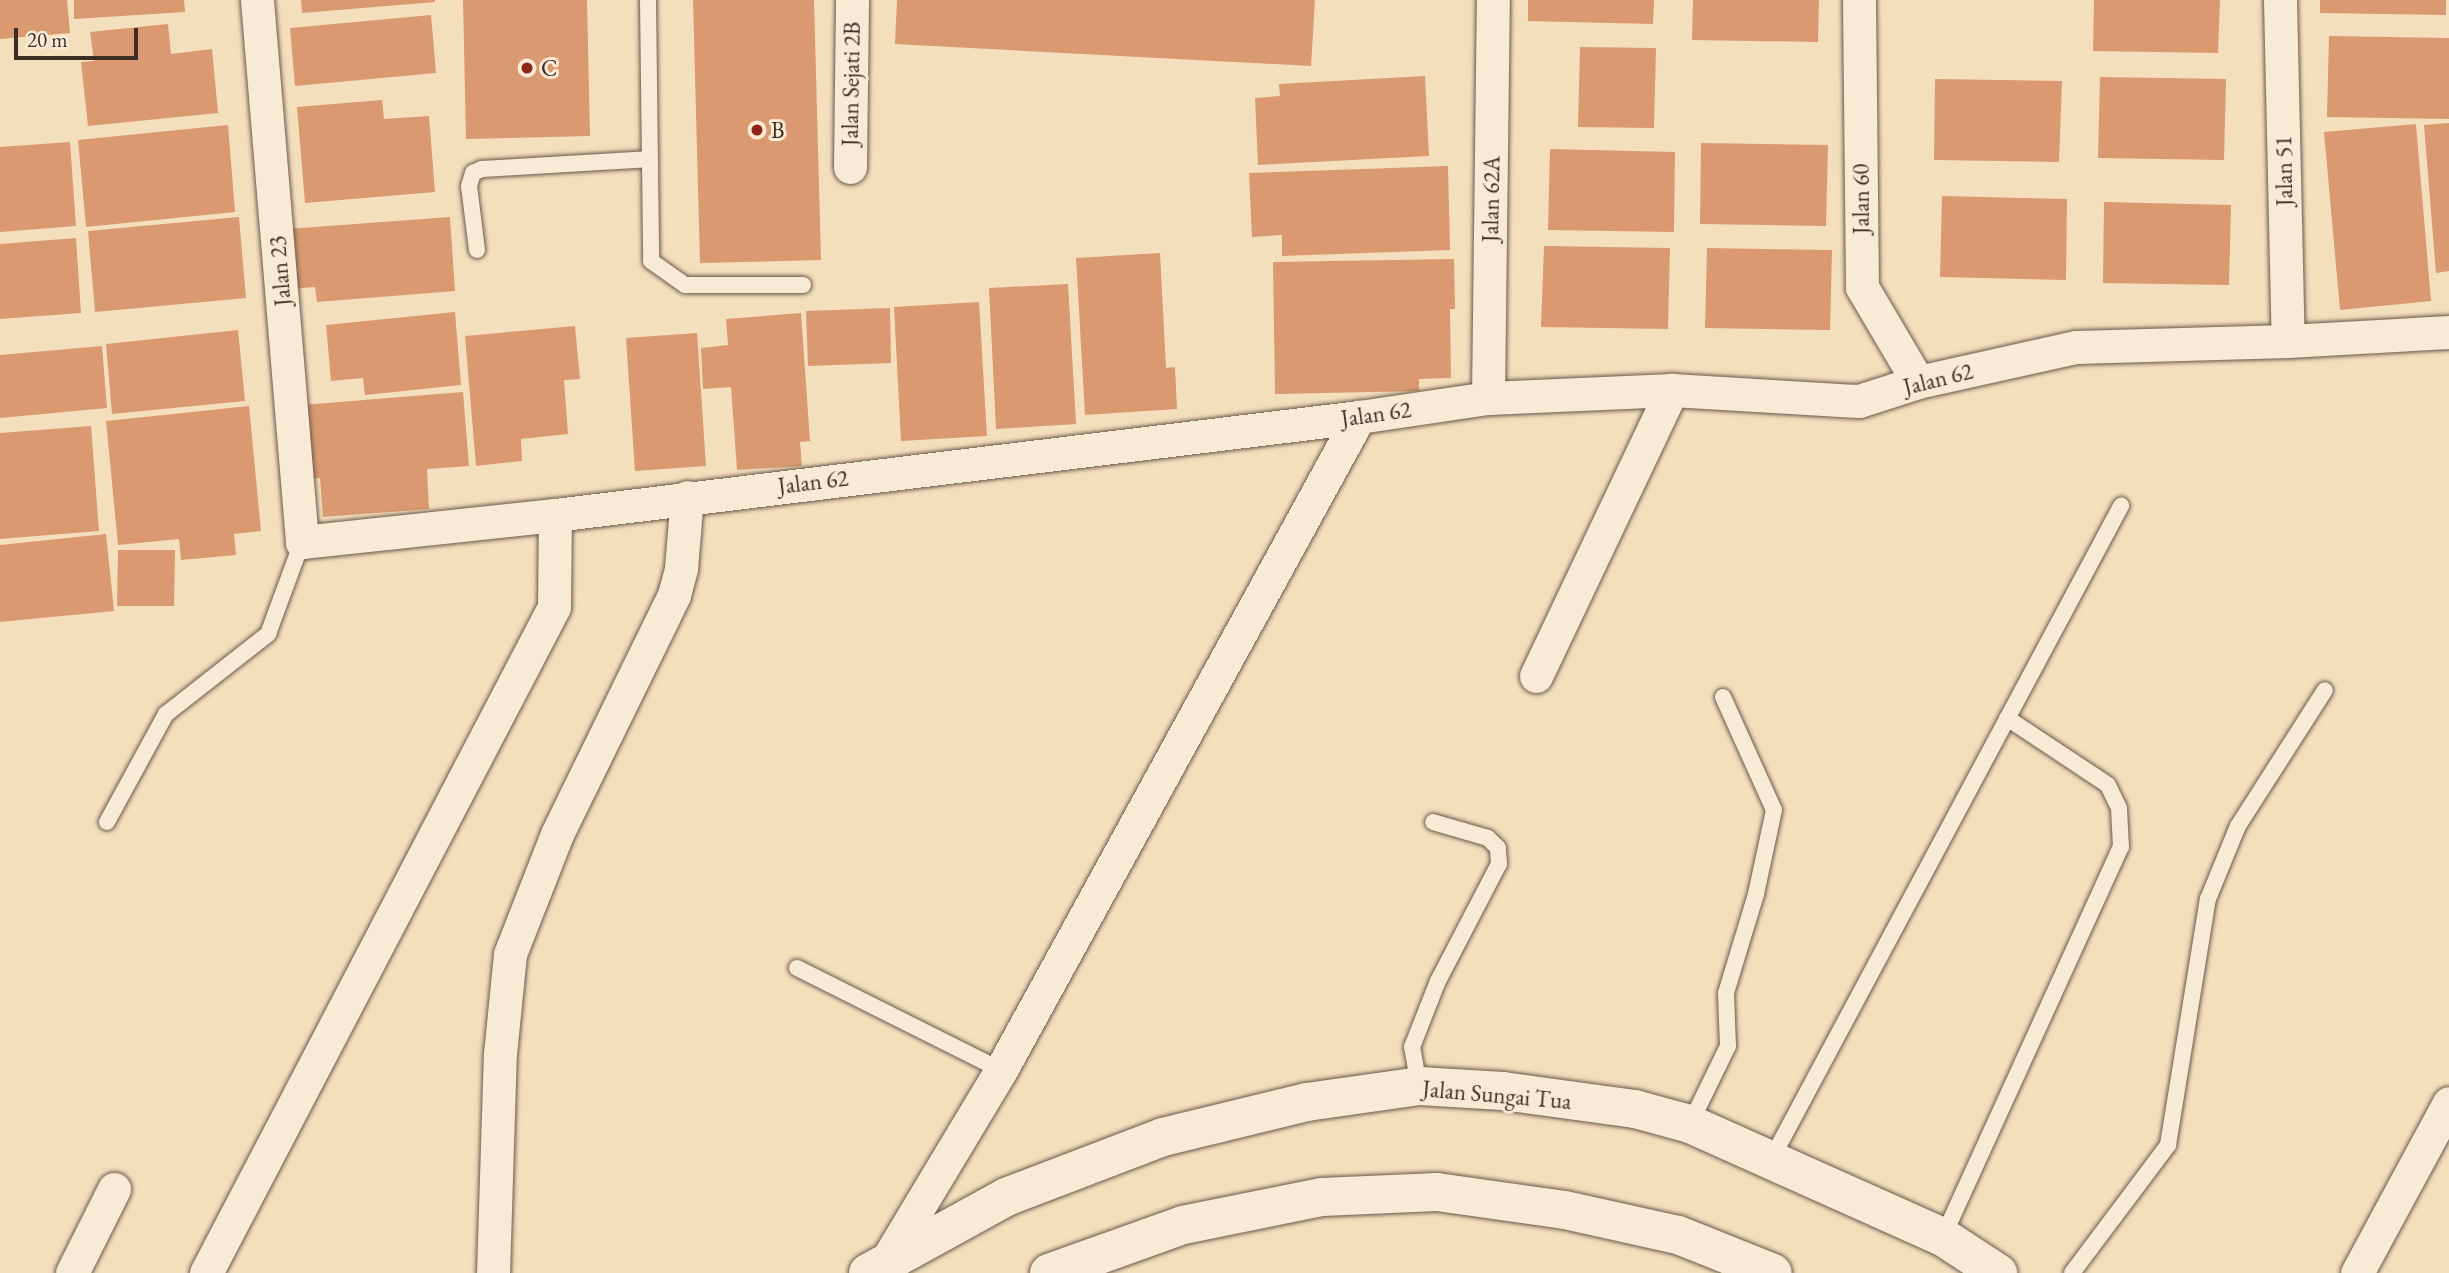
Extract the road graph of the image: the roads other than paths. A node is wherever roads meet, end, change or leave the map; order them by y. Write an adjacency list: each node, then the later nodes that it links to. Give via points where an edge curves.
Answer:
1 (257, 0): 20 (street, Jalan 23)
2 (648, 0): 7 (lane)
3 (852, 0): 8 (street, Jalan Sejati 2B)
4 (1493, 0): 15 (street, Jalan 62A)
5 (1859, 0): 13 (street, Jalan 60, via 1862,287)
6 (2280, 0): 12 (street, Jalan 51)
7 (648, 159): 9 (lane, via 473,173 469,186); 10 (lane, via 651,261 685,285)
8 (850, 167)
9 (477, 250)
10 (803, 285)
11 (2449, 332): 12 (street, Jalan 62)
12 (2288, 341): 13 (street, Jalan 62, via 2076,347)
13 (1919, 382): 14 (street, Jalan 62, via 1859,401)
14 (1672, 390): 15 (street, Jalan 62); 21 (street)
15 (1488, 398): 16 (street, Jalan 62)
16 (1359, 417): 17 (street, Jalan 62); 28 (street)
17 (687, 497): 19 (street, Jalan 62); 38 (street, via 674,595 557,834 510,954 500,1054)
18 (2121, 506): 24 (lane)
19 (555, 515): 20 (street, Jalan 62); 37 (street, via 554,607)
20 (302, 542): 25 (lane, via 268,634 166,714)
21 (1536, 676)
22 (2325, 690): 42 (lane, via 2238,826 2207,899 2168,1145)
23 (1723, 696): 31 (lane, via 1774,810 1756,894 1726,993 1728,1046)
24 (2007, 718): 32 (lane); 34 (lane, via 2108,785 2119,808 2121,847)
25 (107, 822)
26 (1433, 822): 29 (lane, via 1488,838 1498,848 1499,864 1438,981 1412,1047)
27 (797, 968): 28 (lane)
28 (1001, 1070): 35 (street)
29 (1420, 1086): 31 (main road, Jalan Sungai Tua, via 1503,1091 1635,1109); 35 (main road, Jalan Sungai Tua, via 1307,1102 1163,1137 1006,1197)
30 (2449, 1103): 43 (street)
31 (1690, 1124): 32 (main road, Jalan Sungai Tua)
32 (1772, 1158): 34 (main road, Jalan Sungai Tua)
33 (114, 1189): 36 (street)
34 (1943, 1237): 41 (main road, Jalan Sungai Tua)
35 (876, 1268)
36 (72, 1273)
37 (206, 1273)
38 (493, 1273)
39 (1049, 1273): 40 (main road, via 1183,1225 1322,1197 1437,1192 1565,1210 1678,1235)
40 (1773, 1273)
41 (1998, 1273)
42 (2072, 1273)
43 (2357, 1273)

